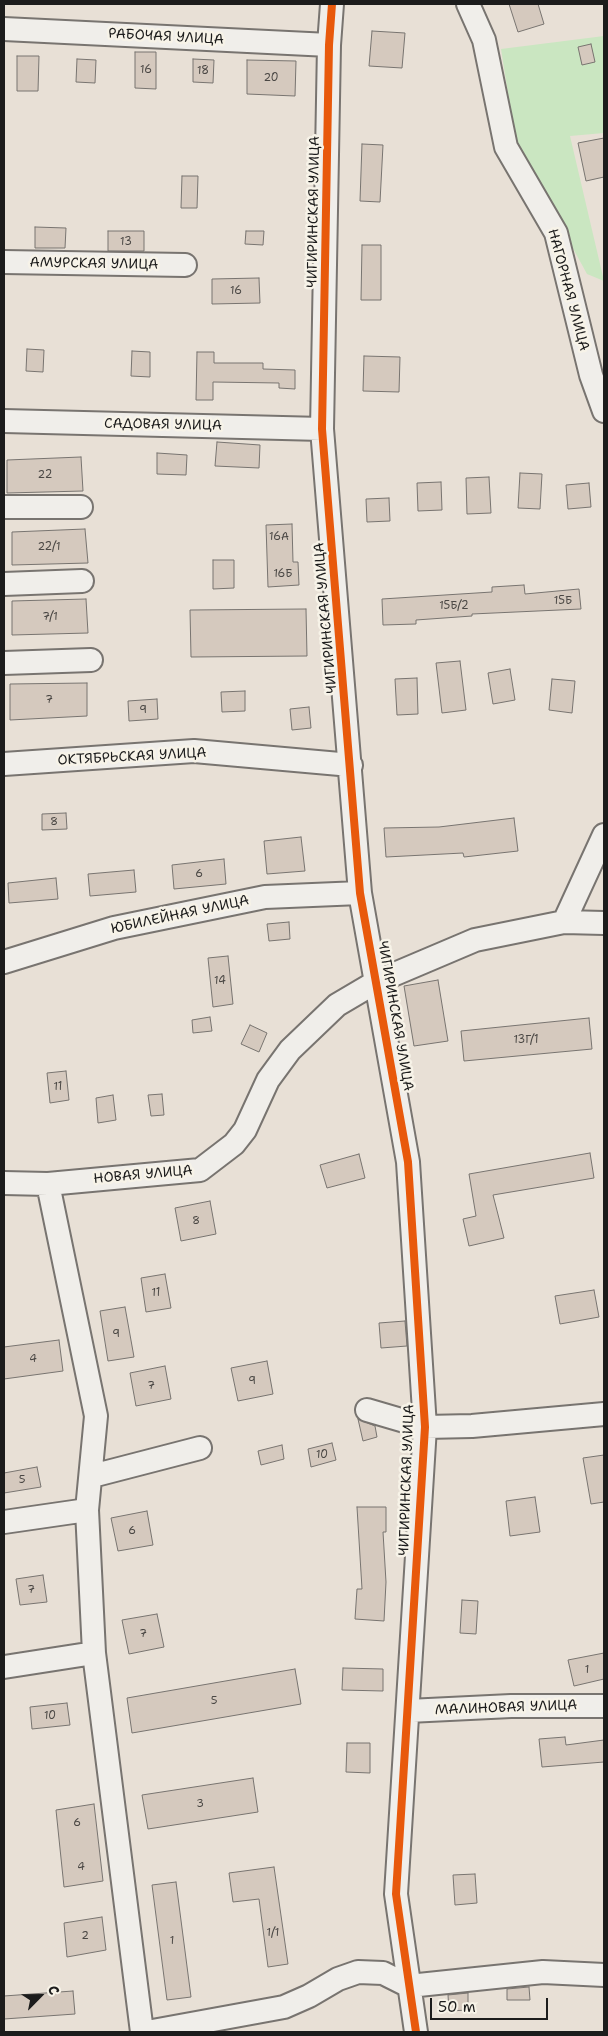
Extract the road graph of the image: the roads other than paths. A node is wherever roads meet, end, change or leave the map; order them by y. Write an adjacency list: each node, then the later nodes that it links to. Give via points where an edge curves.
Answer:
1 (332, 4): 4 (street, ЧИГИРИНСКАЯ УЛИЦА)
2 (468, 4): 7 (street, НАГОРНАЯ УЛИЦА, via 484,40 506,146 556,233 591,375)
3 (4, 29): 4 (street, РАБОЧАЯ УЛИЦА)
4 (329, 45): 9 (street, ЧИГИРИНСКАЯ УЛИЦА)
5 (4, 262): 6 (street, АМУРСКАЯ УЛИЦА)
6 (185, 265)
7 (604, 411)
8 (4, 421): 9 (street, САДОВАЯ УЛИЦА)
9 (322, 430): 17 (street, ЧИГИРИНСКАЯ УЛИЦА)
10 (4, 507): 11 (street)
11 (81, 507)
12 (82, 581): 13 (street)
13 (4, 584)
14 (91, 660): 15 (street)
15 (4, 662)
16 (4, 764): 17 (street, ОКТЯБРЬСКАЯ УЛИЦА, via 194,751)
17 (351, 765): 19 (street, ЧИГИРИНСКАЯ УЛИЦА)
18 (604, 835): 20 (street)
19 (360, 893): 22 (street, ЮБИЛЕЙНАЯ УЛИЦА, via 265,897 114,928); 23 (street, ЧИГИРИНСКАЯ УЛИЦА)
20 (564, 922): 21 (street, НОВАЯ УЛИЦА); 23 (street, НОВАЯ УЛИЦА, via 475,940)
21 (604, 922)
22 (4, 962)
23 (376, 982): 25 (street, НОВАЯ УЛИЦА, via 337,1006 290,1050 268,1080 245,1130 234,1144 200,1170); 28 (street, ЧИГИРИНСКАЯ УЛИЦА, via 408,1162)
24 (4, 1183): 25 (street, НОВАЯ УЛИЦА)
25 (48, 1184): 30 (street, via 96,1416)
26 (367, 1410): 28 (street)
27 (604, 1414): 28 (street)
28 (425, 1427): 36 (street, ЧИГИРИНСКАЯ УЛИЦА)
29 (200, 1448): 30 (street)
30 (92, 1476): 31 (street)
31 (87, 1510): 32 (street); 33 (street)
32 (4, 1522)
33 (94, 1653): 34 (street); 39 (street)
34 (4, 1667)
35 (604, 1706): 36 (street, МАЛИНОВАЯ УЛИЦА)
36 (408, 1711): 38 (street, ЧИГИРИНСКАЯ УЛИЦА, via 396,1894)
37 (604, 1975): 38 (street, via 543,1972)
38 (409, 1986): 40 (street, via 383,1973 358,1972 284,2007); 41 (street, ЧИГИРИНСКАЯ УЛИЦА)
39 (142, 2032)
40 (147, 2032)
41 (416, 2032)

